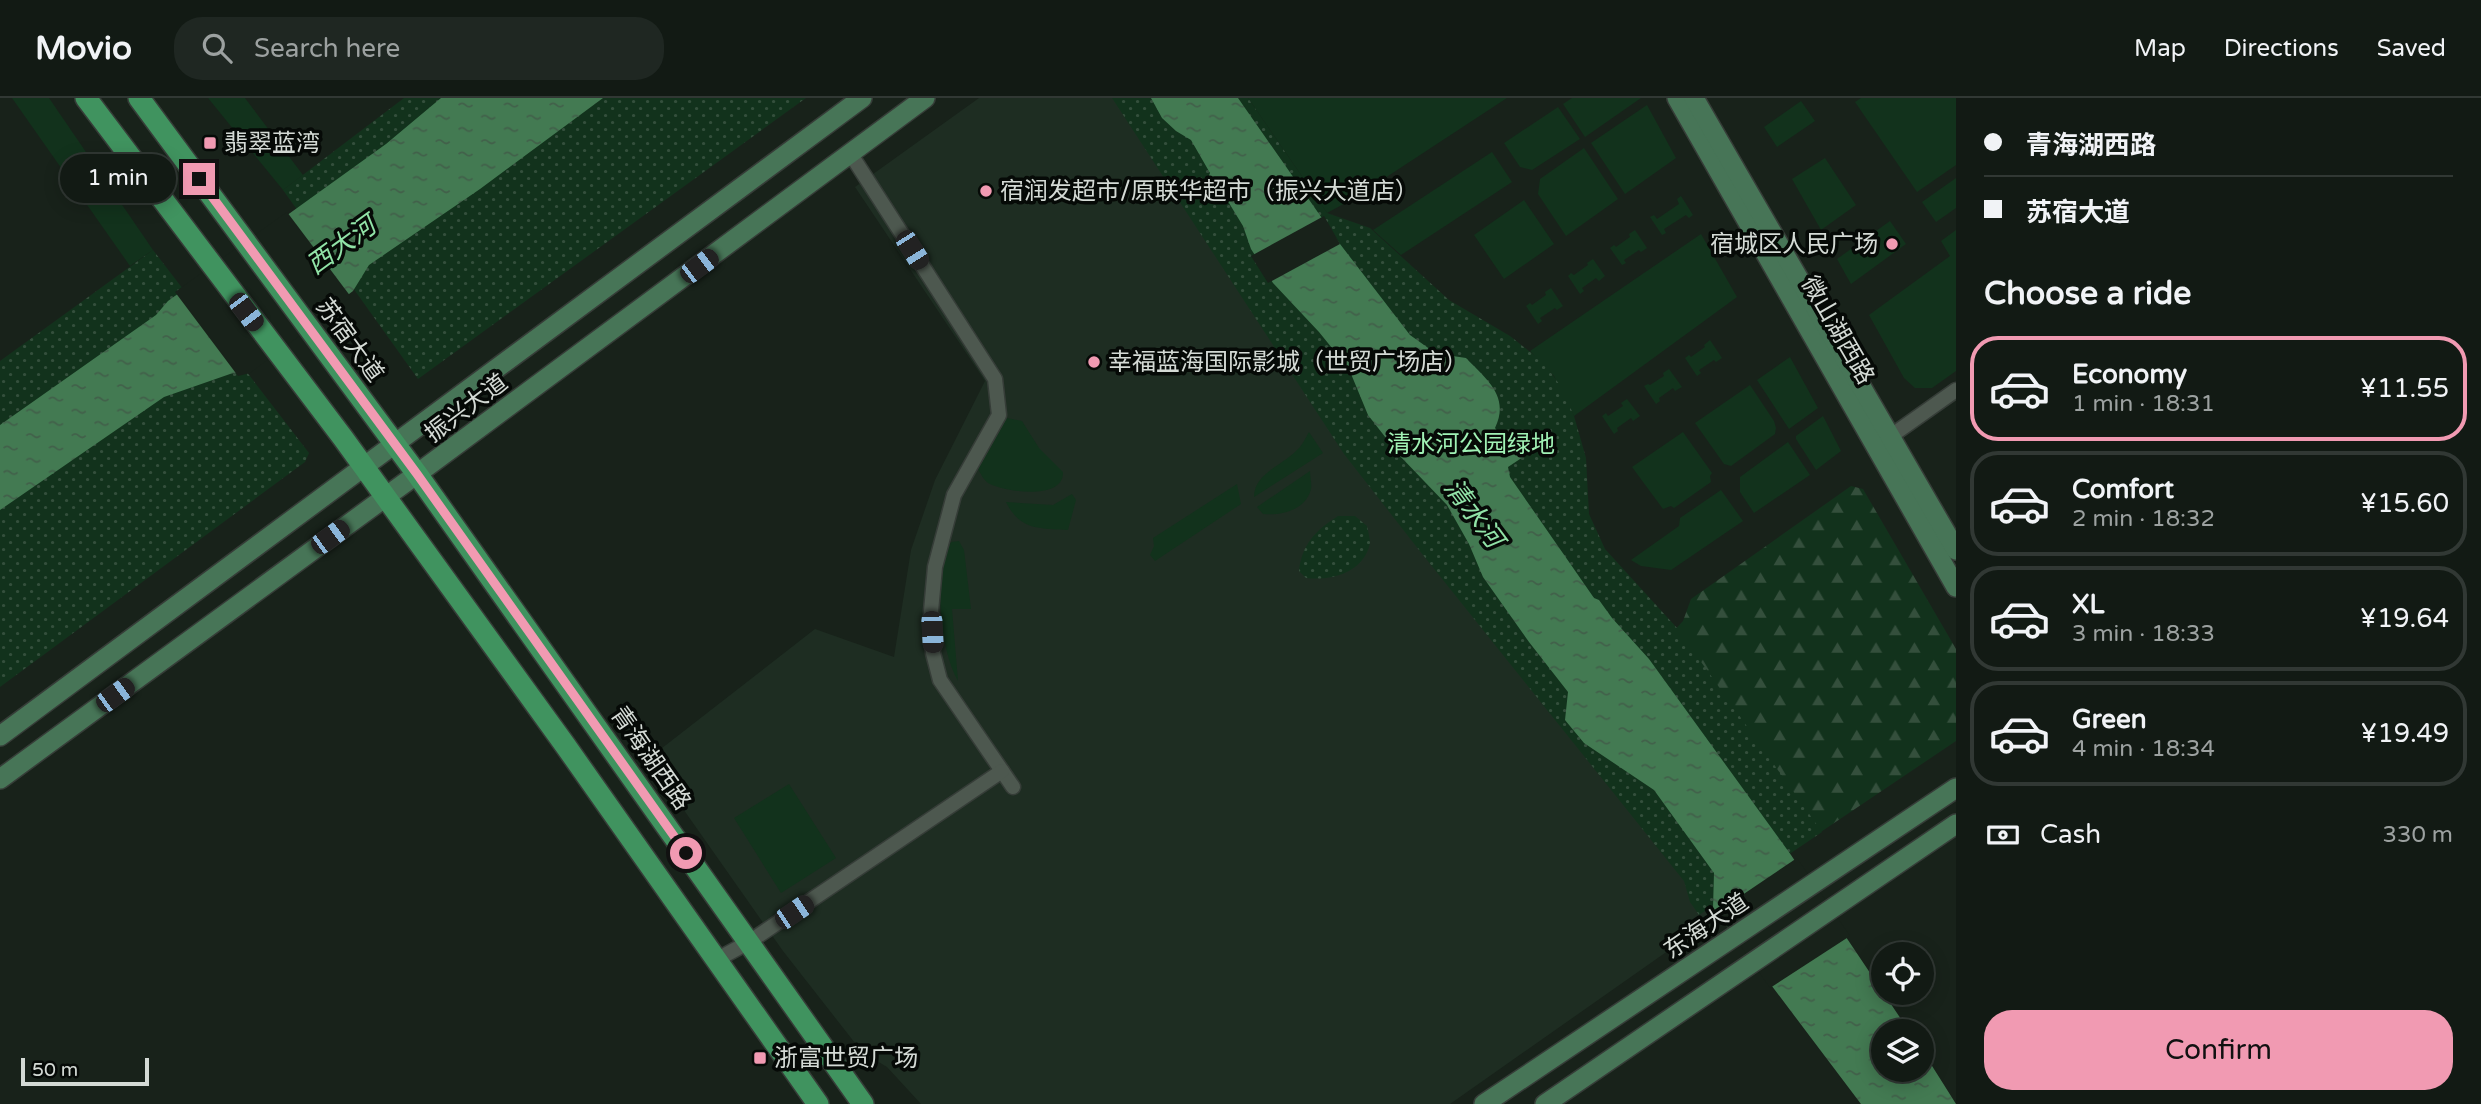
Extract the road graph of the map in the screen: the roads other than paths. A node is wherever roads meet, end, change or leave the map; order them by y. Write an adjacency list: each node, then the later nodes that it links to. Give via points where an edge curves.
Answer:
1 (86, 98): 11 (main road)
2 (139, 98): 10 (main road, 苏宿大道)
3 (862, 98): 10 (main road, 振兴大道)
4 (925, 98): 7 (main road, 振兴大道)
5 (1677, 98): 15 (main road, 微山湖西路)
6 (1694, 98): 9 (main road, 微山湖西路)
7 (850, 153): 12 (main road, 振兴大道); 17 (street, via 995,379 999,415 954,495 935,567 931,611 940,680)
8 (1956, 390): 9 (street)
9 (1891, 436): 14 (main road, 微山湖西路)
10 (394, 443): 11 (main road, 振兴大道); 12 (main road, 青海湖西路)
11 (363, 468): 13 (main road); 16 (main road, 振兴大道)
12 (417, 474): 13 (main road, 振兴大道); 22 (main road, 青海湖西路)
13 (384, 498): 18 (main road, 振兴大道); 23 (main road)
14 (1956, 550)
15 (1956, 587)
16 (0, 736)
17 (1002, 771): 19 (street); 22 (street)
18 (0, 779)
19 (1013, 787)
20 (1956, 788): 26 (main road, 东海大道)
21 (1956, 824): 27 (main road)
22 (749, 942): 23 (street); 25 (main road, 青海湖西路)
23 (716, 960): 24 (main road)
24 (818, 1104)
25 (863, 1104)
26 (1484, 1104)
27 (1545, 1104)

